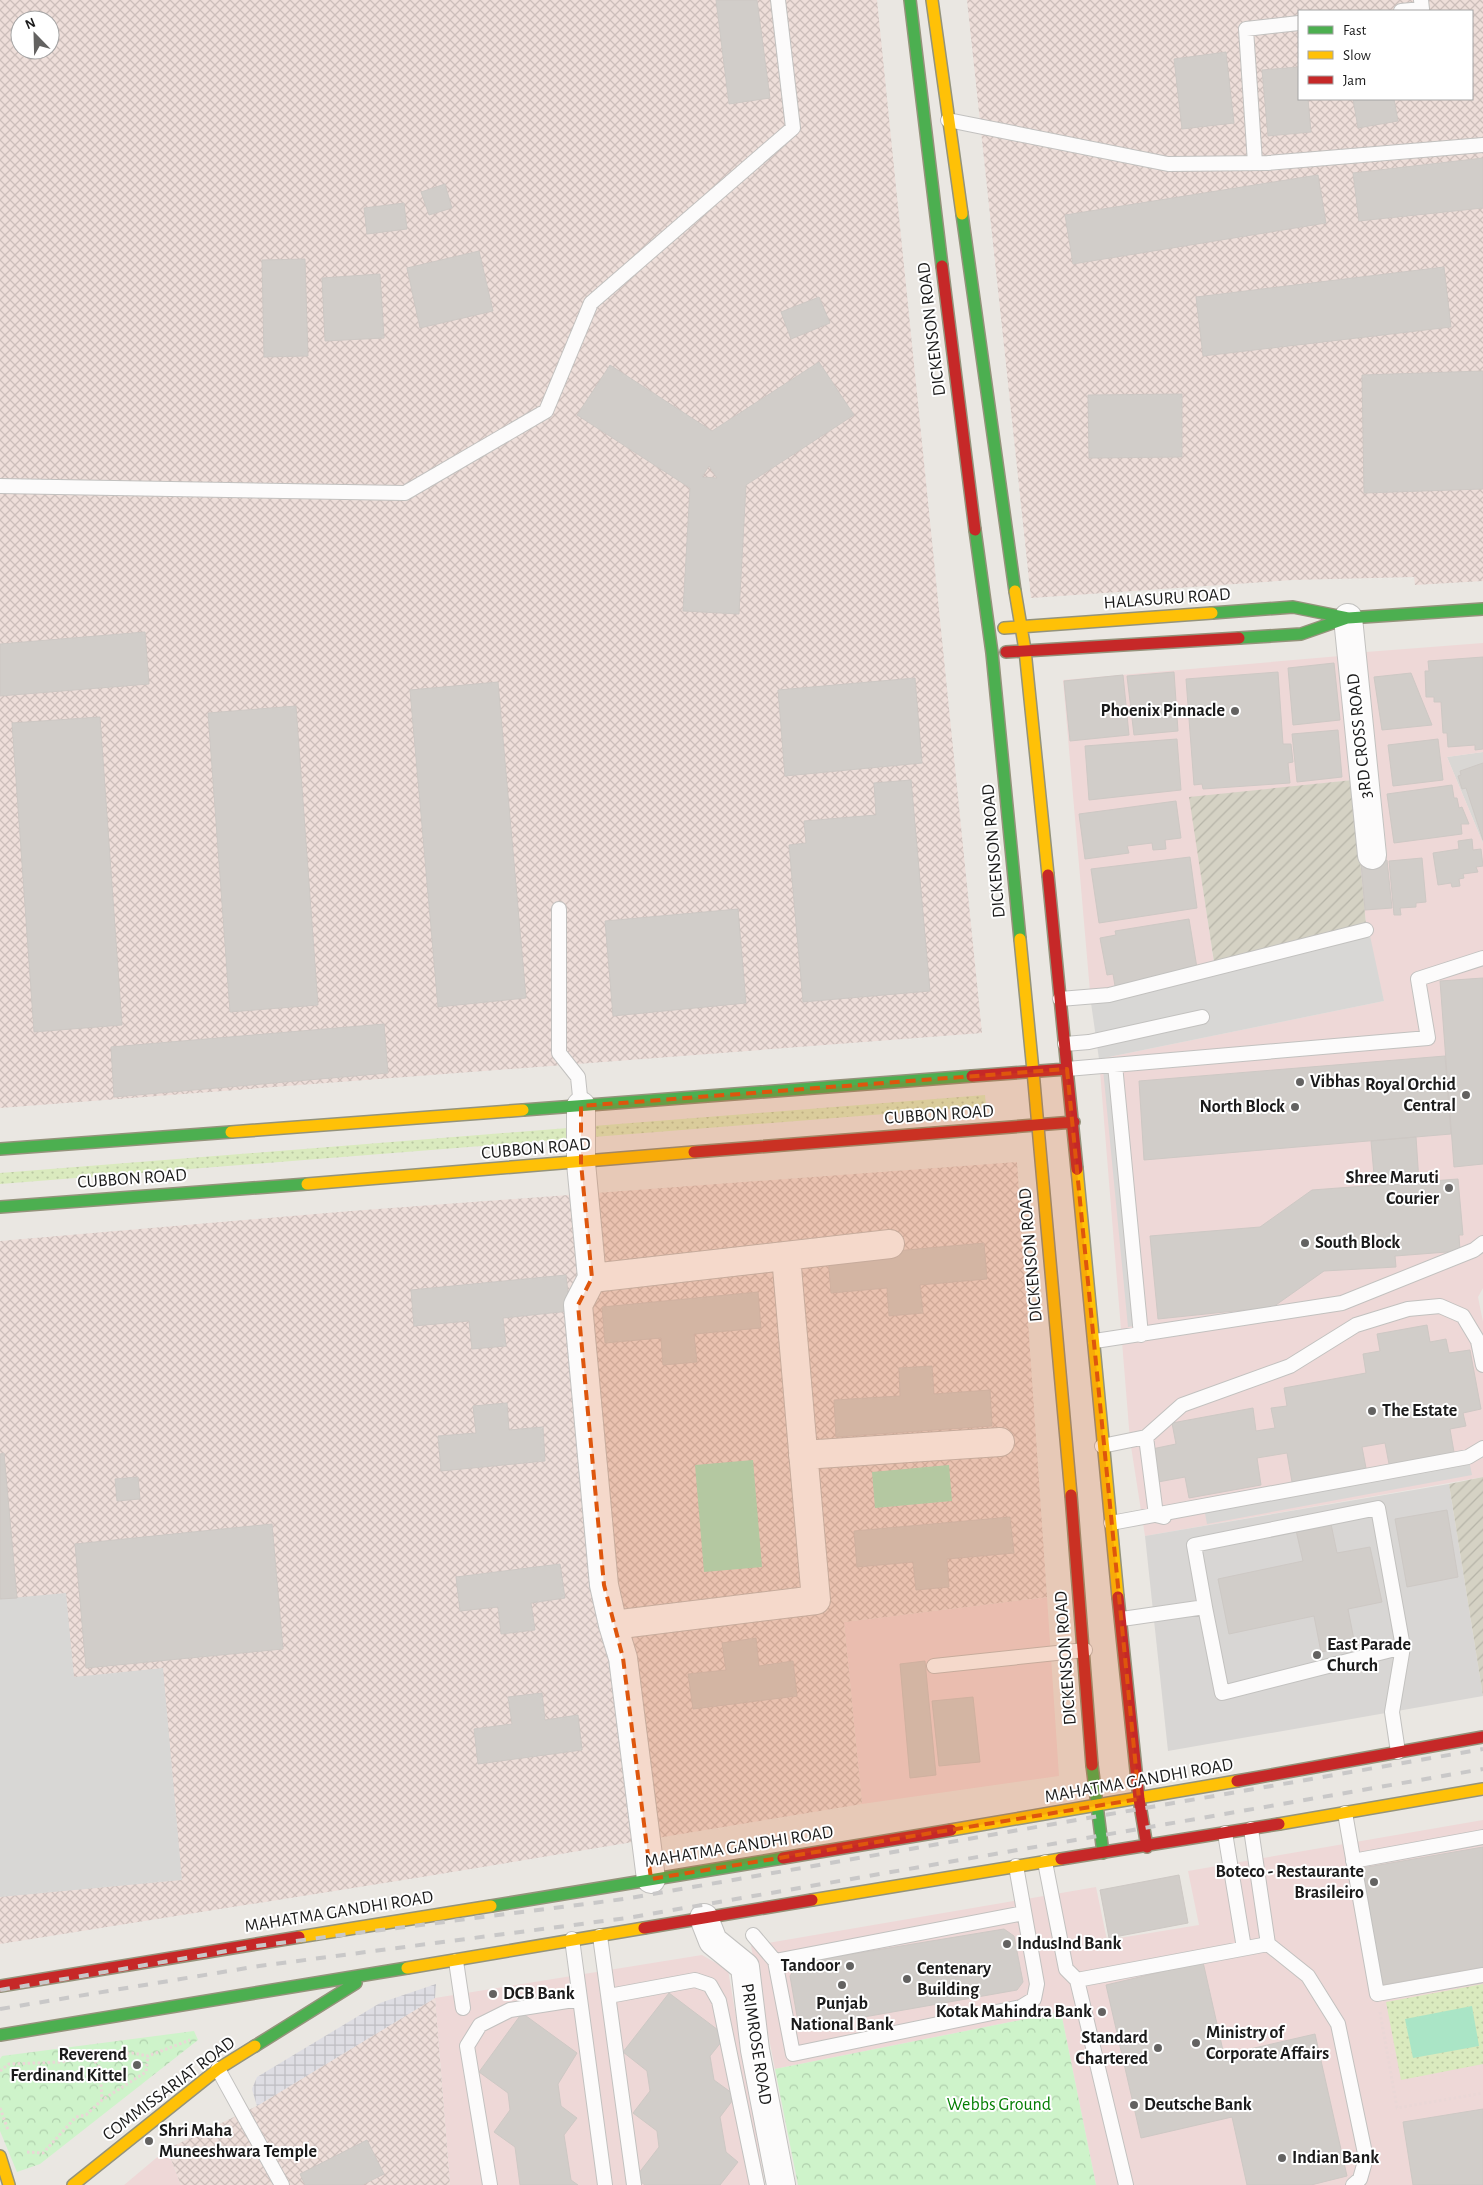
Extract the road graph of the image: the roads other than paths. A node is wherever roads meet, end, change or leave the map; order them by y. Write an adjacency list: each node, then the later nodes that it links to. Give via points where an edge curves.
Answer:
1 (778, 0): 10 (lane, via 793,128 591,303 546,410 405,493)
2 (910, 0): 14 (main road, DICKENSON ROAD, via 949,332)
3 (932, 0): 7 (main road)
4 (1421, 0): 5 (lane, via 1422,9)
5 (1412, 10)
6 (1298, 23): 9 (lane, via 1246,29)
7 (948, 120): 9 (lane, via 1168,164); 13 (main road)
8 (1483, 145): 9 (lane)
9 (1255, 164)
10 (0, 486)
11 (1483, 610): 12 (main road, HALASURU ROAD)
12 (1348, 618): 13 (main road, HALASURU ROAD, via 1293,607); 15 (main road, HALASURU ROAD, via 1302,634); 17 (street, 3RD CROSS ROAD)
13 (1021, 627): 14 (main road, HALASURU ROAD); 15 (main road)
14 (989, 629): 16 (main road, DICKENSON ROAD)
15 (1025, 650): 16 (main road); 21 (main road)
16 (992, 653): 26 (main road, DICKENSON ROAD)
17 (1372, 855)
18 (559, 909): 27 (lane, via 559,1054 578,1077)
19 (1366, 930): 21 (lane, via 1109,995)
20 (1483, 958): 24 (lane, via 1418,980 1428,1038)
21 (1060, 999): 23 (main road)
22 (1202, 1017): 23 (lane, via 1089,1042)
23 (1065, 1044): 25 (main road)
24 (1115, 1065): 25 (lane); 37 (lane)
25 (1068, 1069): 26 (main road, CUBBON ROAD); 28 (main road)
26 (1033, 1071): 27 (main road, CUBBON ROAD); 29 (main road, DICKENSON ROAD)
27 (581, 1106): 30 (main road, CUBBON ROAD); 31 (street)
28 (1074, 1122): 29 (main road, CUBBON ROAD); 38 (main road)
29 (1037, 1126): 31 (main road, CUBBON ROAD); 52 (main road, DICKENSON ROAD)
30 (0, 1149)
31 (581, 1163): 32 (main road, CUBBON ROAD); 36 (street)
32 (0, 1207)
33 (890, 1244): 35 (street)
34 (1483, 1244): 37 (lane, via 1342,1303)
35 (786, 1256): 36 (street); 44 (street)
36 (592, 1278): 50 (street, via 578,1305 604,1584)
37 (1142, 1335): 38 (lane)
38 (1095, 1341): 42 (main road)
39 (1483, 1365): 40 (lane, via 1478,1341 1463,1316 1440,1306 1408,1308 1356,1325 1290,1366 1182,1405)
40 (1146, 1437): 42 (lane); 46 (lane)
41 (1000, 1442): 44 (street)
42 (1102, 1446): 47 (main road)
43 (1483, 1448): 46 (lane, via 1468,1457)
44 (803, 1454): 50 (street, via 816,1600)
45 (1216, 1513): 46 (lane, via 1177,1520)
46 (1156, 1515): 47 (lane)
47 (1111, 1523): 49 (main road)
48 (1205, 1607): 49 (lane); 51 (lane, via 1222,1693); 51 (lane, via 1194,1545 1378,1508)
49 (1122, 1619): 57 (main road)
50 (613, 1625): 68 (street, via 623,1658)
51 (1403, 1647): 55 (lane, via 1392,1712)
52 (1085, 1650): 53 (lane); 58 (main road, DICKENSON ROAD)
53 (934, 1666)
54 (1483, 1737): 55 (main road, MAHATMA GANDHI ROAD)
55 (1398, 1752): 57 (main road, MAHATMA GANDHI ROAD)
56 (1483, 1789): 59 (main road)
57 (1139, 1799): 58 (main road, MAHATMA GANDHI ROAD); 63 (main road)
58 (1096, 1806): 64 (main road, DICKENSON ROAD); 68 (main road, MAHATMA GANDHI ROAD)
59 (1345, 1813): 60 (main road); 65 (lane)
60 (1251, 1829): 61 (main road); 74 (lane)
61 (1225, 1833): 63 (main road); 75 (lane)
62 (1483, 1838): 65 (lane)
63 (1147, 1847): 64 (main road)
64 (1103, 1853): 66 (main road)
65 (1353, 1860): 78 (lane, via 1377,1994)
66 (1045, 1862): 67 (main road); 80 (lane, via 1066,1969)
67 (1016, 1866): 69 (lane); 70 (main road)
68 (651, 1879): 81 (main road, MAHATMA GANDHI ROAD)
69 (1024, 1913): 77 (lane); 77 (lane, via 1037,1984 1034,1999 1028,2003 793,2054)
70 (704, 1918): 72 (main road); 95 (street, PRIMROSE ROAD, via 713,1941 745,1967 755,2050)
71 (753, 1935): 77 (lane)
72 (600, 1936): 73 (main road); 82 (lane)
73 (572, 1939): 76 (main road); 83 (lane)
74 (1268, 1944): 75 (lane); 97 (lane, via 1308,1976 1338,2024 1366,2158 1360,2179)
75 (1244, 1948): 80 (lane)
76 (456, 1961): 79 (main road); 84 (lane)
77 (775, 1961)
78 (1483, 1975)
79 (365, 1976): 85 (main road); 86 (main road, COMMISSARIAT ROAD)
80 (1077, 1980): 96 (lane)
81 (0, 1986)
82 (609, 1996): 93 (lane); 94 (lane, via 695,1980 710,1985 719,2001)
83 (580, 1999): 91 (lane, via 510,2010 480,2026 467,2046); 92 (lane)
84 (463, 2008)
85 (0, 2035)
86 (218, 2069): 89 (main road, COMMISSARIAT ROAD); 90 (lane)
87 (0, 2156): 88 (main road)
88 (9, 2185)
89 (73, 2185)
90 (282, 2185)
91 (490, 2185)
92 (605, 2185)
93 (634, 2185)
94 (757, 2185)
95 (781, 2185)
96 (1126, 2185)
97 (1353, 2185)

